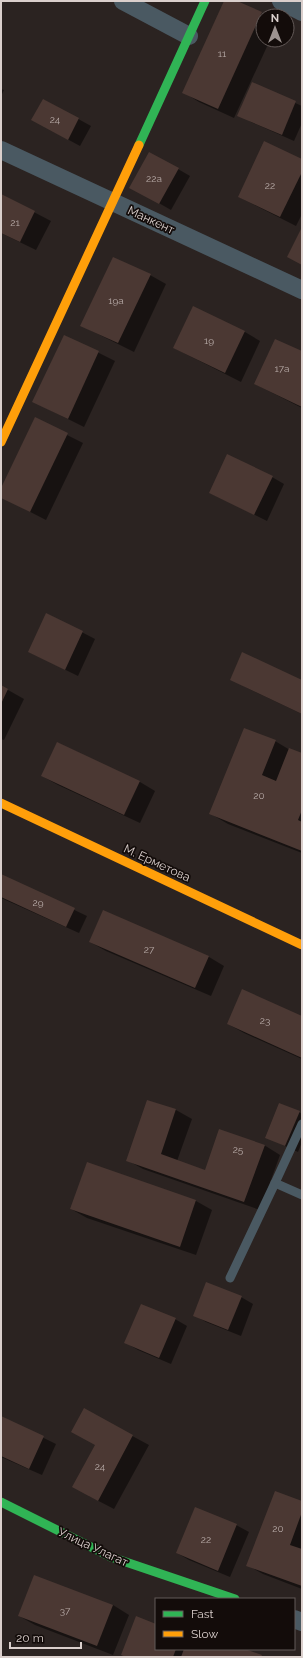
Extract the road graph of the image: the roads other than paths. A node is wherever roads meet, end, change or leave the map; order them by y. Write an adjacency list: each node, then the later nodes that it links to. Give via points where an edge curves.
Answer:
1 (123, 1): 5 (street)
2 (205, 1): 5 (street)
3 (281, 1): 4 (street)
4 (302, 12)
5 (189, 36): 7 (street)
6 (1, 150): 7 (street, Манкент)
7 (113, 202): 8 (street, Манкент); 9 (street)
8 (302, 290)
9 (6, 416): 10 (street)
10 (1, 442)
11 (1, 803): 12 (street, М. Ерметова)
12 (302, 945)
13 (302, 1124): 14 (lane)
14 (275, 1183): 15 (lane); 16 (lane)
15 (302, 1195)
16 (230, 1278)
17 (1, 1502): 18 (street, Улица Улагат, via 111,1557)
18 (231, 1598)

